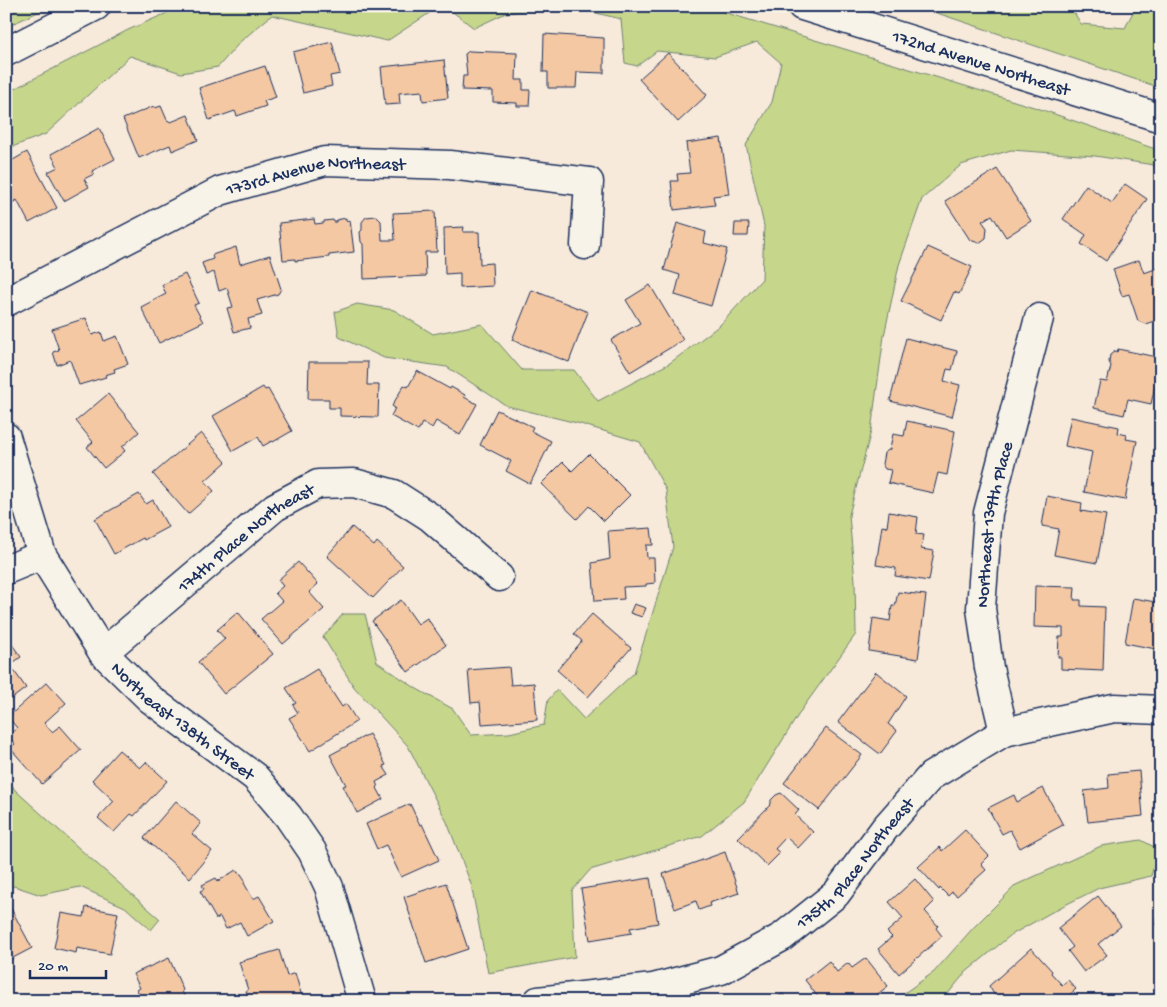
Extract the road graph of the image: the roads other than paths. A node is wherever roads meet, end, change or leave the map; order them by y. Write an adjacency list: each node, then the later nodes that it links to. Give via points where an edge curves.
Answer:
1 (96, 6): 4 (street)
2 (802, 6): 3 (street, 172nd Avenue Northeast)
3 (860, 14): 5 (street, 172nd Avenue Northeast)
4 (6, 52)
5 (1161, 118)
6 (585, 245): 7 (street, 173rd Avenue Northeast, via 589,182 450,165 325,161 220,191)
7 (6, 302)
8 (1038, 318): 15 (street, Northeast 139th Place, via 988,513 981,608 989,668)
9 (6, 437): 10 (street, Northeast 138th Street)
10 (42, 555): 11 (street); 13 (street, Northeast 138th Street)
11 (6, 570)
12 (499, 578): 13 (street, 174th Place Northeast, via 430,517 394,494 354,483 318,484 275,507)
13 (102, 653): 16 (street, Northeast 138th Street, via 149,698 254,777 288,816 312,851 329,887)
14 (1161, 710): 15 (street, 175th Place Northeast, via 1114,708)
15 (1004, 732): 17 (street, 175th Place Northeast, via 931,776 885,828 836,894 782,937 721,970 654,988)
16 (362, 1001)
17 (538, 1001)

